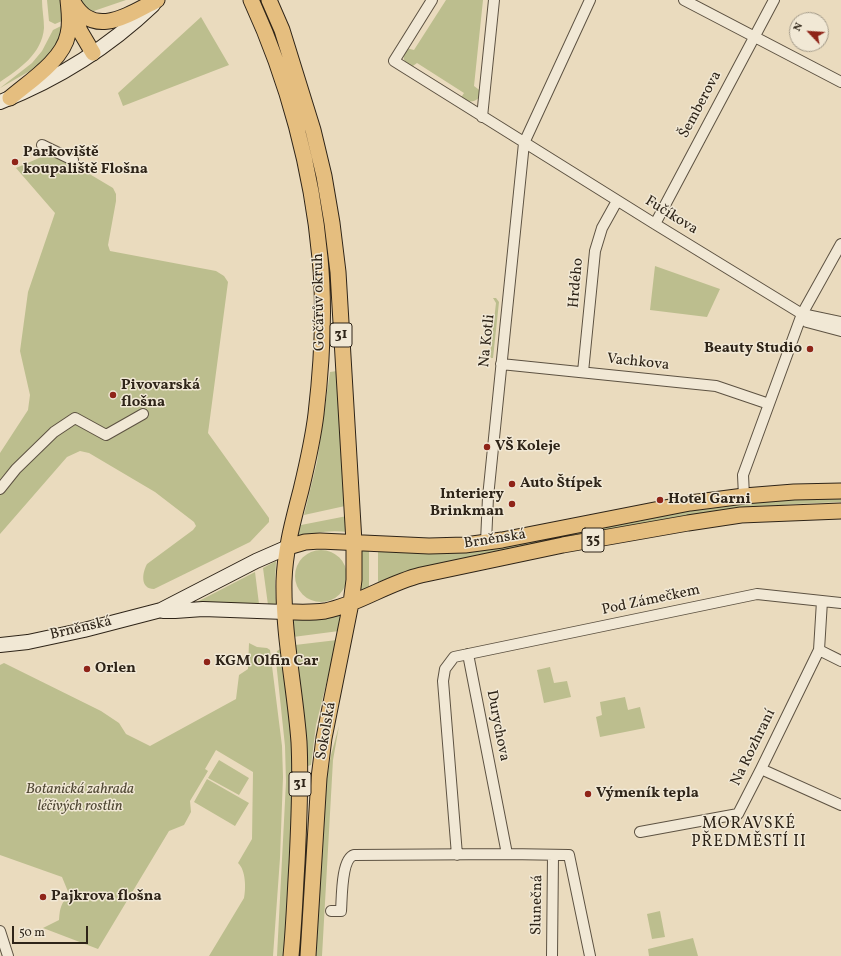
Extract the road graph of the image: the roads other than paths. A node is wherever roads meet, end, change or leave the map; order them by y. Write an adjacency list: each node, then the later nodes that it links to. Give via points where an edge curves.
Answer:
1 (70, 0): 2 (main road, via 83,16 97,22 117,19); 13 (main road, via 80,31); 15 (main road, via 69,28 62,50 52,62)
2 (158, 0): 13 (street)
3 (251, 0): 36 (main road, Gočárův okruh / 31, via 281,77 301,144 312,195 320,260 322,323 316,415)
4 (269, 0): 11 (main road, Gočárův okruh / 31)
5 (277, 0): 11 (main road)
6 (432, 0): 16 (street, via 394,61)
7 (494, 0): 16 (street)
8 (590, 0): 17 (street, Na Kotli)
9 (684, 0): 12 (street)
10 (774, 0): 12 (street, Šemberova)
11 (282, 30): 34 (main road, Gočárův okruh / 31, via 313,130 332,224 338,272)
12 (755, 37): 14 (street); 21 (street, Šemberova)
13 (93, 53): 15 (street, via 66,71)
14 (841, 82)
15 (5, 100)
16 (482, 117): 17 (street)
17 (524, 143): 20 (street, Fučíkova); 26 (street, Na Kotli)
18 (42, 145): 19 (street)
19 (73, 160)
20 (617, 201): 21 (street, Fučíkova); 27 (street, Hrdého, via 602,228 595,251)
21 (655, 224): 23 (street, Fučíkova)
22 (841, 244): 23 (street)
23 (802, 314): 24 (street, Fučíkova); 25 (street, Fučíkova, via 807,322); 28 (street)
24 (841, 322)
25 (841, 331)
26 (501, 364): 27 (street, Vachkova); 35 (street, Na Kotli)
27 (583, 372): 28 (street, Vachkova, via 716,386)
28 (769, 404): 32 (street, via 743,474)
29 (143, 414): 30 (street, via 106,435 75,418 54,432 16,469)
30 (0, 489)
31 (841, 491): 32 (main road, Brněnská / 35)
32 (744, 496): 35 (main road, Brněnská / 35, via 690,503)
33 (841, 511): 38 (main road, Brněnská / 35, via 741,515 688,522 407,578)
34 (354, 542): 35 (main road, Brněnská / 35, via 449,547); 36 (main road, Brněnská / 35, via 320,540); 38 (main road, Gočárův okruh / 31)
35 (486, 542)
36 (288, 547): 40 (street, Brněnská); 41 (main road, Gočárův okruh / 31, via 284,580)
37 (822, 601): 39 (street, Pod Zámečkem); 43 (street, Na Rozhraní); 44 (street, Pod Zámečkem, via 757,594)
38 (351, 603): 41 (main road, Brněnská / 35, via 320,611); 56 (main road, Sokolská / 31, via 319,778)
39 (841, 603)
40 (161, 610): 41 (street, Brněnská); 42 (street, Brněnská, via 84,630)
41 (285, 612): 55 (main road, Sokolská / 31, via 300,773)
42 (0, 646)
43 (819, 650): 45 (street); 46 (street, Na Rozhraní)
44 (468, 654): 49 (street, Durychova); 50 (street, via 454,657 445,669 442,681)
45 (841, 661)
46 (761, 769): 47 (street); 48 (street, Na Rozhraní, via 738,814)
47 (841, 805)
48 (640, 832)
49 (507, 854): 50 (street); 51 (street)
50 (456, 855): 52 (street, via 351,856 344,870 340,911)
51 (553, 855): 57 (street, Slunečná); 58 (street, via 569,855)
52 (331, 911)
53 (0, 931): 54 (street)
54 (8, 956)
55 (291, 956)
56 (308, 956)
57 (552, 956)
58 (590, 956)

